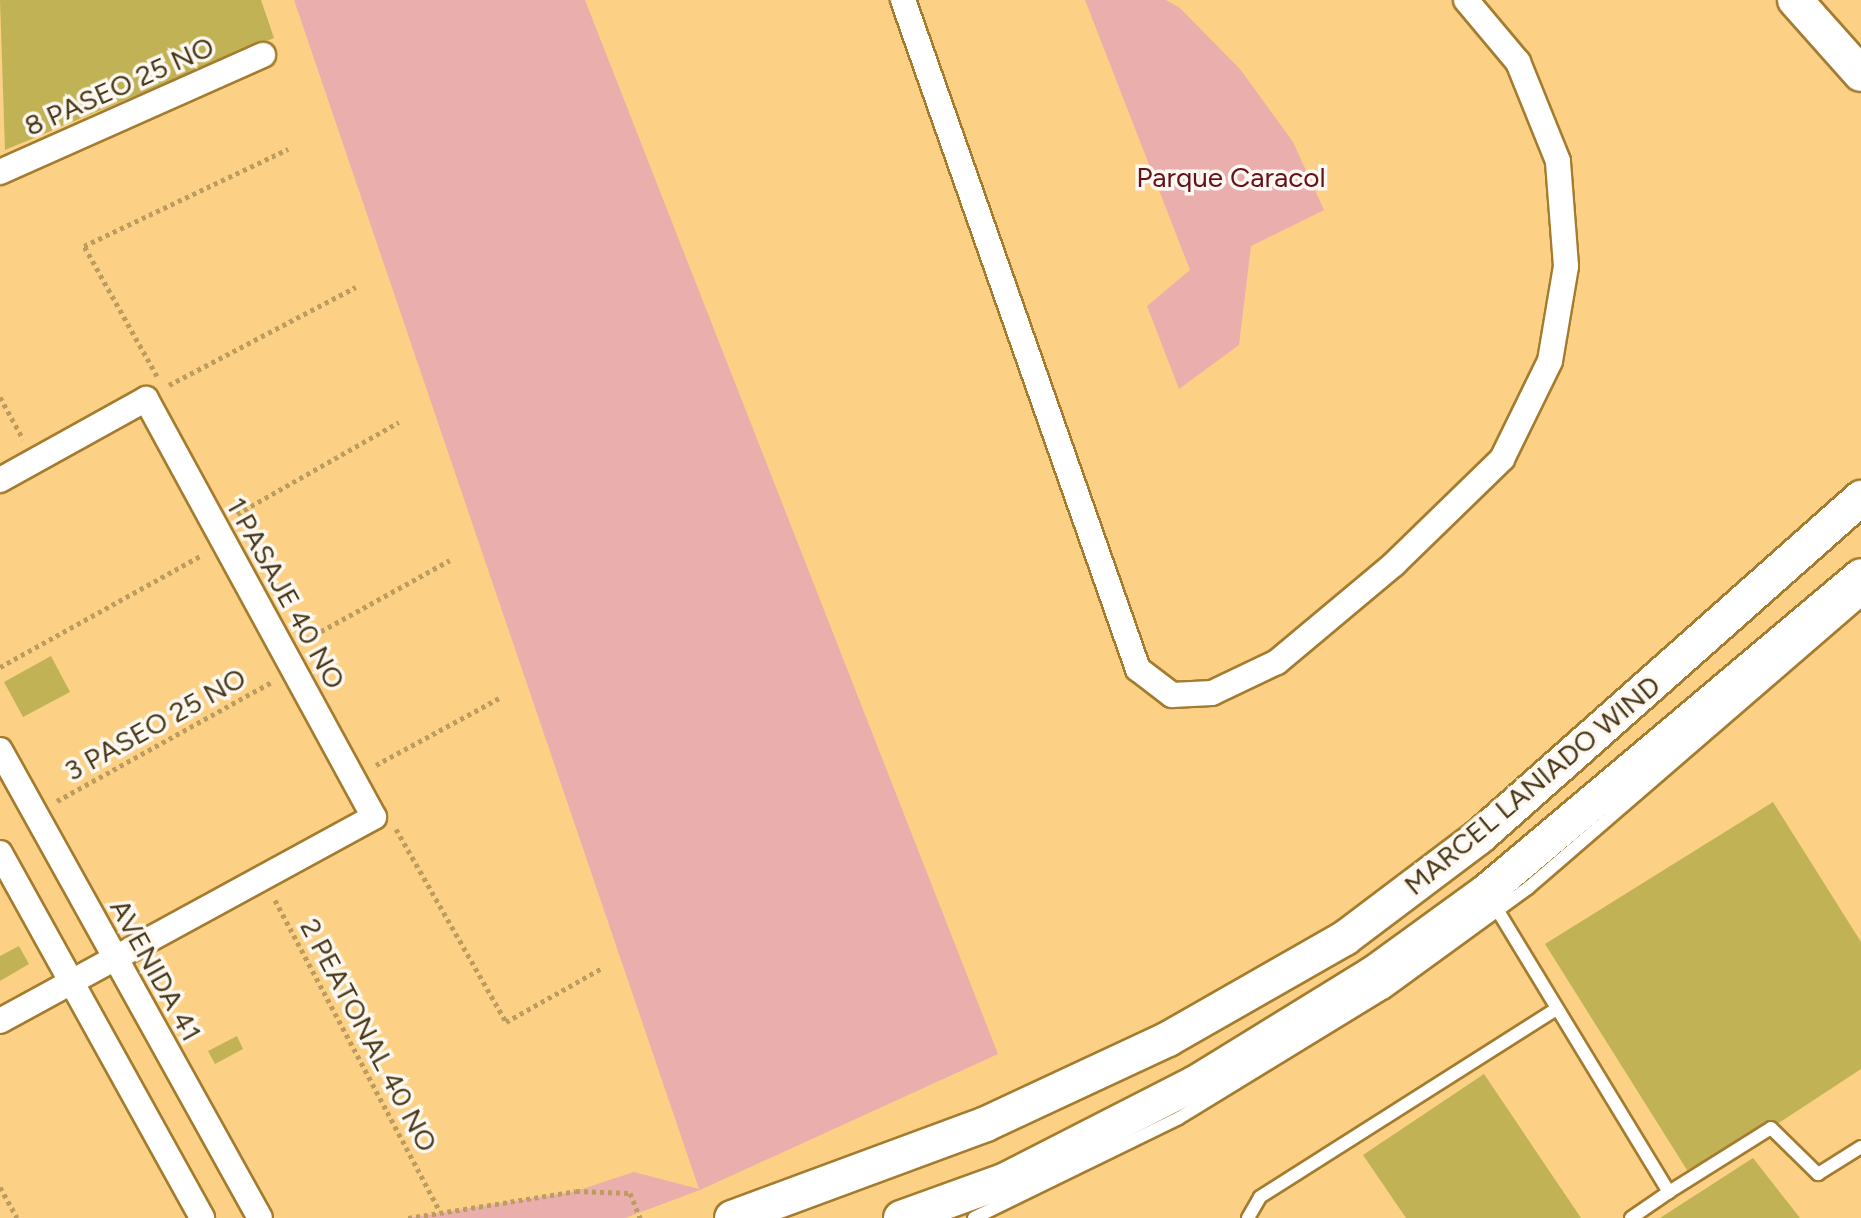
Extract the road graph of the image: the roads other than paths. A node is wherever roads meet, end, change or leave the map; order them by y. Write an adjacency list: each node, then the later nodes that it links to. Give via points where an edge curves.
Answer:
1 (903, 0): 2 (street, via 1138,669 1172,695 1212,693 1277,662 1394,564 1502,459 1550,361 1566,266 1558,161 1518,62)
2 (1466, 0)
3 (1795, 0): 5 (main road)
4 (263, 55): 6 (street, 8 PASEO 25 NO)
5 (1861, 74)
6 (0, 172)
7 (0, 480): 13 (street, 1 PASAJE 40 NO, via 155,393 220,534 374,817)
8 (1861, 498): 21 (main road, MARCEL LANIADO WIND, via 1479,837 1345,938 1168,1039 986,1124)
9 (1860, 598): 12 (main road, MARCEL LANIADO WIND)
10 (0, 750): 13 (street, AVENIDA 41)
11 (0, 853): 14 (street)
12 (1492, 902): 15 (lane); 22 (main road, MARCEL LANIADO WIND, via 1194,1084 1006,1180); 23 (lane, via 1385,992 1179,1118)
13 (115, 958): 14 (street); 20 (street, AVENIDA 41)
14 (71, 982): 16 (street); 19 (street)
15 (1553, 1011): 18 (lane); 24 (lane, via 1260,1197)
16 (0, 1021)
17 (1861, 1147): 18 (lane, via 1818,1174 1771,1128)
18 (1669, 1192): 25 (lane)
19 (202, 1218)
20 (260, 1218)
21 (732, 1218)
22 (901, 1218)
23 (974, 1218)
24 (1248, 1218)
25 (1631, 1218)

